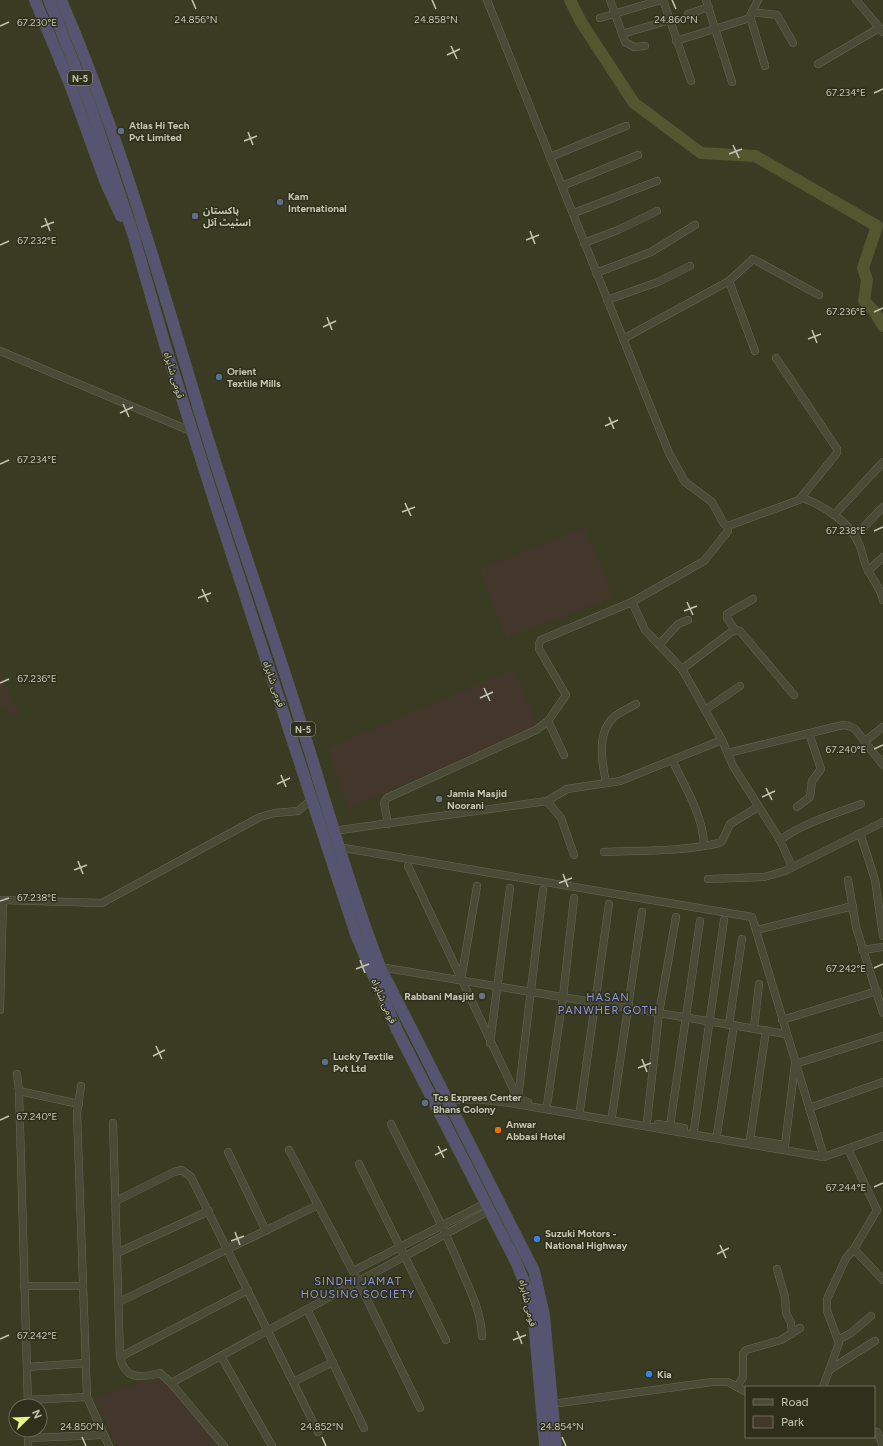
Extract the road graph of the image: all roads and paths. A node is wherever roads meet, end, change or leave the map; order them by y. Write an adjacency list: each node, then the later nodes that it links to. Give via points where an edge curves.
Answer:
1 (35, 0): 33 (highway, via 71,87 108,188)
2 (49, 0): 33 (highway, قومی شاہراہ / N-5, via 89,102)
3 (62, 0): 82 (highway, قومی شاہراہ / N-5, via 132,190 200,415 287,680)
4 (487, 0): 27 (street)
5 (610, 0): 10 (street)
6 (662, 0): 10 (street); 14 (street)
7 (758, 0): 12 (street)
8 (856, 0): 16 (street)
9 (708, 4): 11 (street); 15 (street)
10 (616, 13): 13 (street); 17 (street)
11 (688, 14)
12 (751, 15): 15 (street); 19 (street, via 777,15); 22 (street)
13 (600, 18)
14 (670, 20): 17 (street); 18 (street)
15 (715, 28): 18 (street); 24 (street)
16 (881, 30): 21 (street)
17 (622, 34): 20 (street, via 628,45)
18 (676, 41): 23 (street)
19 (793, 43)
20 (645, 46)
21 (818, 64)
22 (765, 66)
23 (691, 81)
24 (732, 82)
25 (626, 126): 27 (street)
26 (638, 155): 29 (street)
27 (550, 157): 29 (street)
28 (657, 181): 31 (street)
29 (562, 186): 31 (street)
30 (657, 211): 34 (street)
31 (574, 213): 34 (street)
32 (695, 225): 36 (street, via 651,252)
33 (134, 237): 44 (highway, قومی شاہراہ / N-5)
34 (584, 243): 36 (street)
35 (690, 266): 39 (street, via 658,282)
36 (596, 273): 39 (street)
37 (729, 281): 38 (street, via 753,259); 40 (street); 42 (street)
38 (819, 295)
39 (607, 300): 40 (street)
40 (623, 339): 49 (street, via 678,471 685,482 712,502 724,524)
41 (0, 351): 44 (street)
42 (755, 351)
43 (776, 358): 46 (street, via 838,451)
44 (192, 432): 75 (highway, قومی شاہراہ / N-5)
45 (883, 462): 48 (street)
46 (803, 498): 48 (street); 49 (street)
47 (883, 507): 50 (street)
48 (834, 515): 50 (street)
49 (728, 526): 55 (street, via 728,531 704,561)
50 (855, 536): 52 (street)
51 (883, 557): 52 (street)
52 (868, 571): 53 (street)
53 (883, 598)
54 (753, 599): 57 (street, via 727,614)
55 (632, 602): 58 (street, via 645,630); 64 (street, via 550,636 539,644 539,649 566,695)
56 (688, 620): 58 (street, via 678,624)
57 (735, 630): 59 (street); 61 (street, via 740,631)
58 (659, 645): 59 (street)
59 (682, 668): 63 (street)
60 (740, 686): 63 (street)
61 (794, 695)
62 (636, 704): 74 (street, via 614,717 603,738 602,757)
63 (705, 710): 67 (street)
64 (548, 721): 70 (street); 81 (street, via 536,730 387,798 384,803)
65 (883, 727): 68 (street)
66 (809, 734): 68 (street, via 843,725 855,729); 69 (street); 79 (street, via 821,769 812,781 810,797)
67 (722, 740): 69 (street); 72 (street)
68 (864, 741): 71 (street)
69 (728, 753): 78 (street)
70 (564, 755)
71 (880, 755): 73 (street)
72 (672, 760): 74 (street, via 620,781); 85 (street, via 697,812 704,834)
73 (883, 765)
74 (606, 783): 76 (street, via 567,789)
75 (312, 799): 97 (street, via 298,811 260,817 102,903); 157 (highway, قومی شاہراہ / N-5, via 370,971 397,1030)
76 (547, 801): 81 (street); 88 (street, via 561,818)
77 (861, 804): 84 (street, via 807,825)
78 (758, 807): 84 (street); 85 (street, via 730,824 722,842)
79 (797, 807)
80 (883, 822): 83 (street)
81 (388, 824): 82 (street)
82 (333, 831): 86 (highway, قومی شاہراہ / N-5)
83 (860, 833): 90 (street); 105 (street, via 875,880)
84 (780, 840): 90 (street)
85 (704, 845): 87 (street, via 655,852)
86 (338, 847): 104 (street, via 750,916); 109 (highway, قومی شاہراہ / N-5)
87 (604, 852)
88 (574, 854)
89 (408, 866): 110 (street)
90 (792, 866): 91 (street, via 785,871 764,877)
91 (708, 879)
92 (848, 880): 99 (street)
93 (477, 886): 110 (street)
94 (510, 888): 112 (street)
95 (543, 890): 113 (street)
96 (574, 898): 115 (street)
97 (2, 900): 119 (street)
98 (609, 904): 116 (street)
99 (853, 906): 104 (street); 108 (street)
100 (642, 912): 117 (street)
101 (676, 917): 120 (street)
102 (724, 920): 123 (street)
103 (700, 921): 121 (street)
104 (757, 930): 122 (street)
105 (883, 936)
106 (742, 939): 124 (street)
107 (883, 947): 108 (street)
108 (862, 950): 114 (street)
109 (380, 967): 110 (street); 136 (highway, قومی شاہراہ / N-5)
110 (460, 980): 112 (street); 129 (street)
111 (759, 984): 125 (street)
112 (498, 985): 113 (street); 129 (street)
113 (530, 991): 115 (street); 135 (street)
114 (877, 991): 118 (street); 122 (street)
115 (563, 997): 116 (street); 138 (street)
116 (595, 1002): 117 (street); 140 (street)
117 (628, 1008): 120 (street); 141 (street)
118 (882, 1009)
119 (0, 1010)
120 (659, 1013): 121 (street); 142 (street)
121 (687, 1017): 123 (street); 145 (street)
122 (782, 1020): 127 (street)
123 (709, 1021): 124 (street); 146 (street)
124 (732, 1025): 125 (street); 147 (street)
125 (754, 1028): 126 (street)
126 (766, 1030): 127 (street); 149 (street)
127 (786, 1034): 130 (street)
128 (883, 1036): 130 (street)
129 (490, 1043): 135 (street)
130 (795, 1064): 139 (street); 149 (street, via 785,1145)
131 (17, 1074): 134 (street)
132 (883, 1082): 139 (street)
133 (81, 1086): 137 (street)
134 (19, 1091): 137 (street); 171 (street)
135 (518, 1098): 138 (street)
136 (448, 1100): 153 (street, via 476,1099 510,1103); 198 (highway, قومی شاہراہ / N-5, via 534,1271 544,1315)
137 (78, 1104): 172 (street)
138 (547, 1105): 140 (street)
139 (809, 1108): 153 (street)
140 (580, 1110): 141 (street)
141 (612, 1116): 142 (street)
142 (647, 1122): 145 (street)
143 (113, 1123): 155 (street)
144 (391, 1124): 159 (street)
145 (670, 1126): 146 (street)
146 (694, 1130): 147 (street)
147 (717, 1134): 149 (street)
148 (883, 1136): 150 (street)
149 (750, 1140)
150 (848, 1149): 153 (street); 164 (street, via 877,1210)
151 (289, 1150): 156 (street)
152 (228, 1152): 160 (street)
153 (824, 1157)
154 (359, 1164): 162 (street)
155 (116, 1201): 158 (street, via 182,1170 191,1177); 165 (street)
156 (318, 1205): 160 (street); 168 (street)
157 (488, 1206): 159 (street); 161 (street); 210 (highway, قومی شاہراہ / N-5, via 528,1291 534,1322)
158 (209, 1212): 163 (street); 165 (street)
159 (441, 1226): 161 (street); 162 (street)
160 (266, 1231): 163 (street)
161 (446, 1233): 166 (street); 180 (street, via 475,1300)
162 (400, 1246): 166 (street); 168 (street)
163 (228, 1249): 173 (street); 174 (street)
164 (854, 1249): 169 (street); 182 (street, via 846,1258 827,1300 827,1311)
165 (117, 1253): 174 (street)
166 (404, 1256): 170 (street); 181 (street)
167 (777, 1269): 179 (street)
168 (353, 1271): 170 (street)
169 (883, 1280)
170 (358, 1281): 175 (street); 199 (street)
171 (24, 1286): 172 (street); 188 (street)
172 (83, 1286): 187 (street)
173 (248, 1290): 178 (street); 185 (street)
174 (119, 1302): 185 (street)
175 (307, 1309): 178 (street); 186 (street)
176 (871, 1316): 182 (street)
177 (800, 1328): 179 (street)
178 (268, 1330): 184 (street); 190 (street)
179 (792, 1334): 193 (street, via 781,1340 746,1350 743,1354 743,1377)
180 (482, 1336)
181 (446, 1340)
182 (838, 1340): 189 (street, via 838,1347)
183 (875, 1340): 189 (street)
184 (221, 1356): 191 (street); 209 (street)
185 (120, 1357): 191 (street, via 122,1368 130,1375 146,1377 160,1374)
186 (333, 1362): 190 (street); 200 (street)
187 (86, 1364): 188 (street); 195 (street)
188 (27, 1367): 196 (street)
189 (828, 1370): 192 (street)
190 (294, 1382): 202 (street)
191 (171, 1383): 208 (street)
192 (823, 1386)
193 (737, 1387): 194 (street); 198 (street, via 728,1382 712,1382)
194 (745, 1391)
195 (87, 1397): 197 (street); 203 (street)
196 (28, 1398)
197 (48, 1401)
198 (552, 1404): 211 (highway, قومی شاہراہ / N-5)
199 (420, 1408)
200 (364, 1428)
201 (878, 1431): 212 (street)
202 (318, 1432)
203 (103, 1434): 204 (street); 207 (street)
204 (48, 1437)
205 (28, 1438): 206 (street)
206 (28, 1446)
207 (109, 1446)
208 (224, 1446)
209 (272, 1446)
210 (545, 1446)
211 (556, 1446)
212 (883, 1446)

